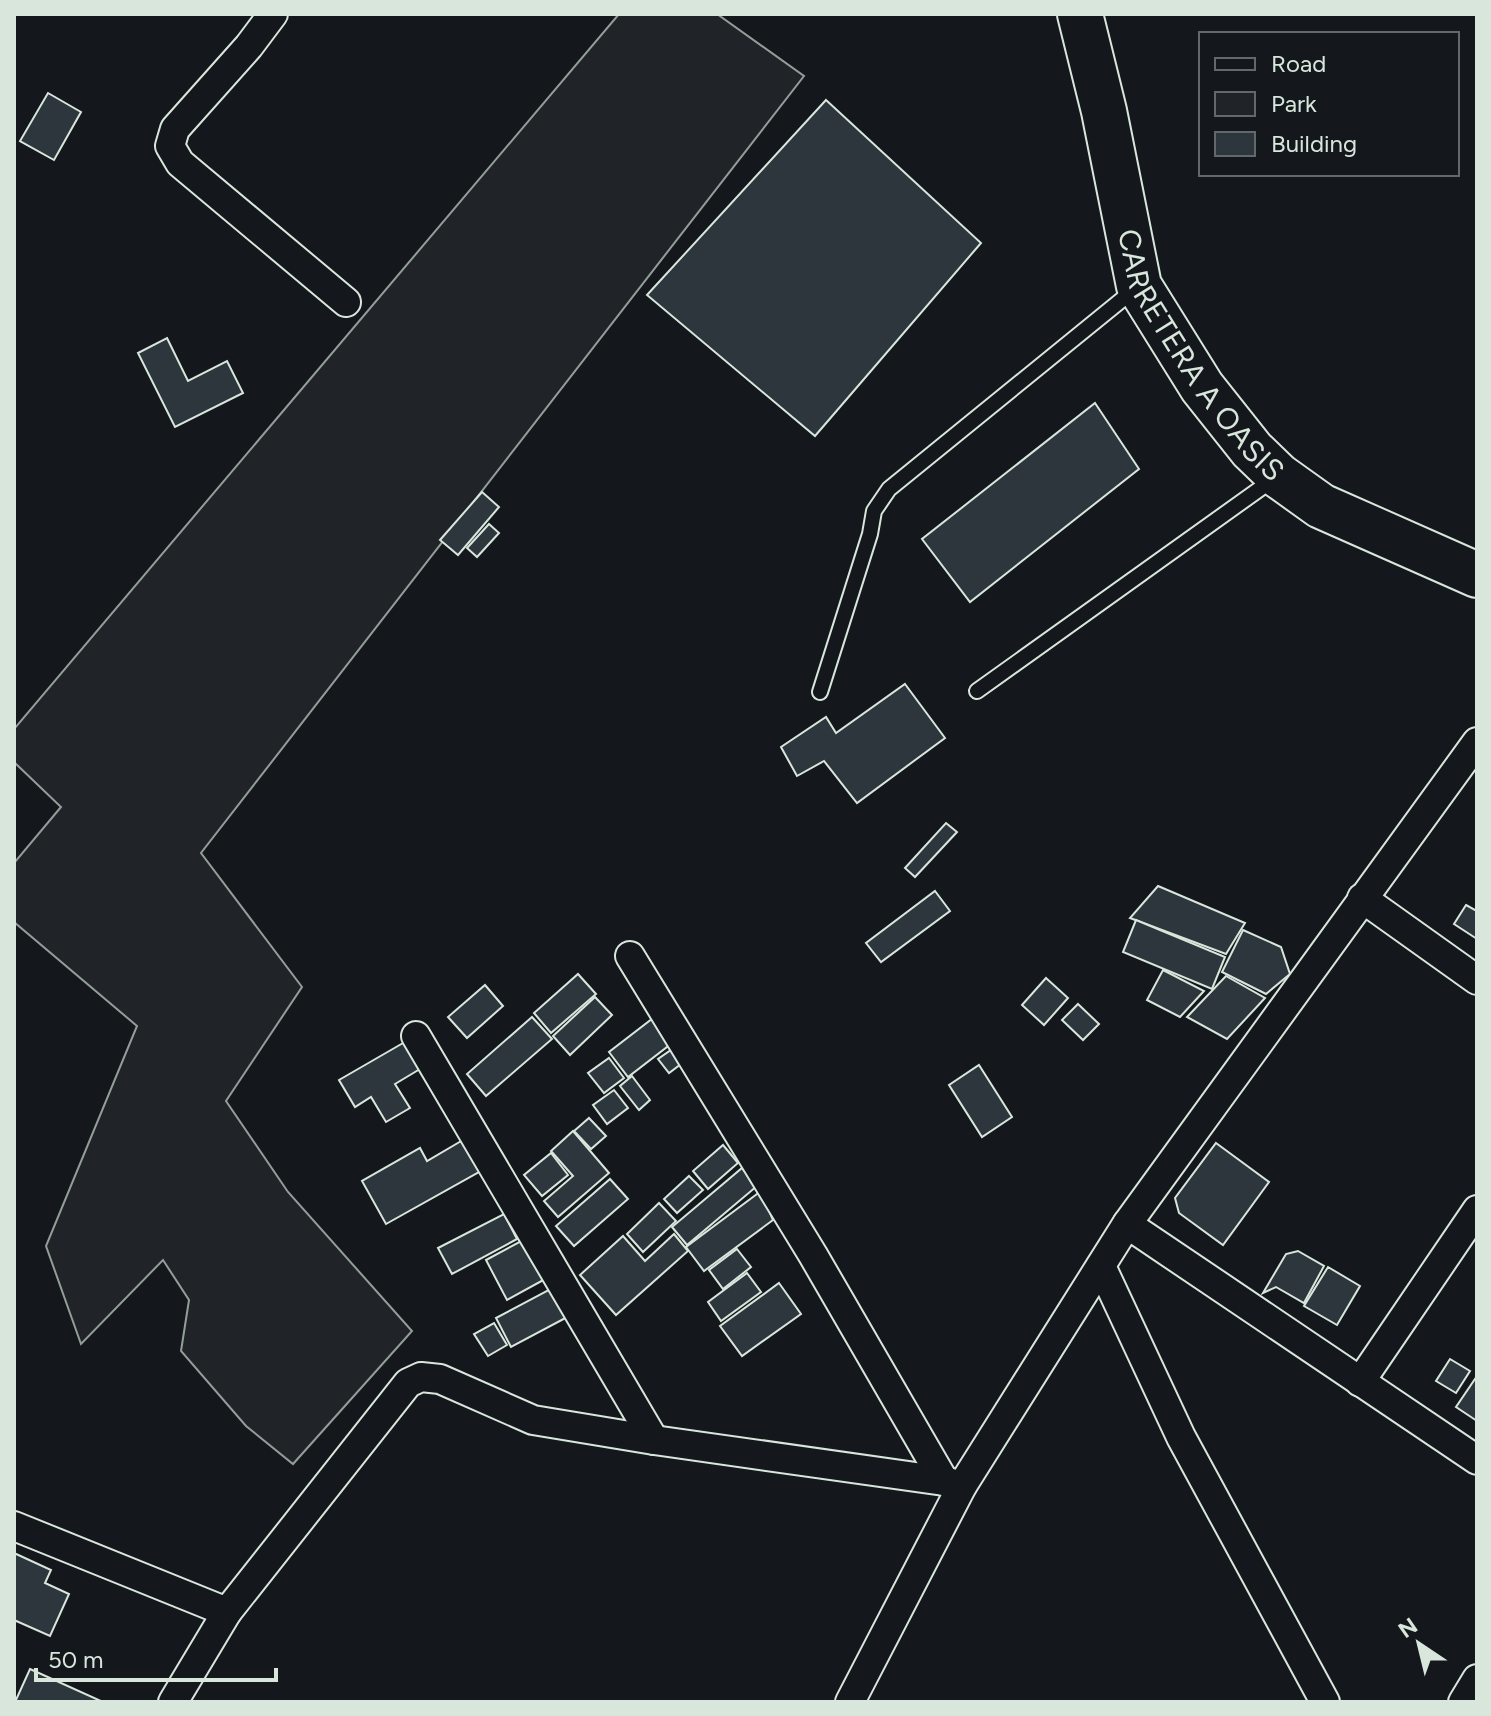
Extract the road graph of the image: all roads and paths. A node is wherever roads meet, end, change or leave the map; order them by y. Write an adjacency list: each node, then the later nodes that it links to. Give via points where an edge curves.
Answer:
1 (273, 14): 4 (street, via 175,129 170,146 180,163)
2 (1080, 14): 3 (main road, CARRETERA A OASIS)
3 (1139, 286): 5 (main road, CARRETERA A OASIS, via 1202,387); 8 (lane, via 889,489 874,511)
4 (346, 302)
5 (1279, 476): 6 (main road, CARRETERA A OASIS, via 1321,506); 7 (lane)
6 (1477, 575)
7 (977, 691)
8 (820, 692)
9 (1477, 742): 10 (street)
10 (1362, 898): 12 (street); 15 (street)
11 (630, 956): 20 (street)
12 (1477, 980)
13 (416, 1036): 18 (street)
14 (1477, 1210): 17 (street)
15 (1127, 1224): 16 (street); 17 (street)
16 (1101, 1266): 20 (street); 26 (street, via 1181,1437)
17 (1360, 1382): 19 (street)
18 (654, 1440): 20 (street); 22 (street, via 533,1420 440,1379 421,1377 408,1383)
19 (1477, 1460)
20 (953, 1484): 25 (street)
21 (19, 1531): 22 (street)
22 (227, 1612): 24 (street)
23 (1477, 1679): 27 (street)
24 (173, 1702)
25 (850, 1702)
26 (1325, 1702)
27 (1463, 1702)

